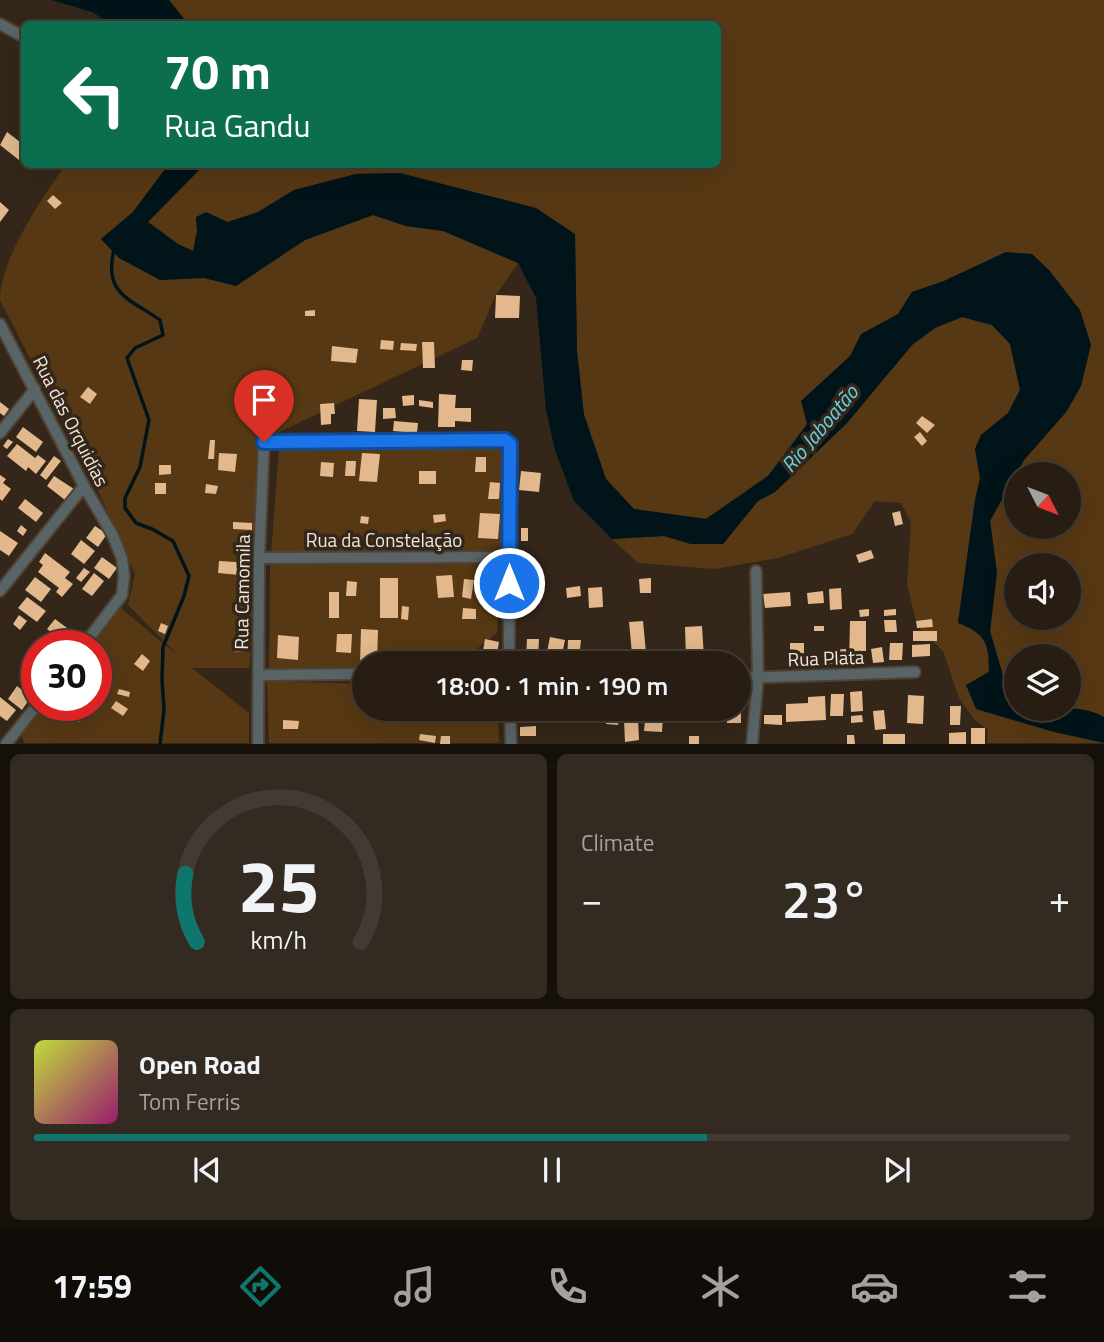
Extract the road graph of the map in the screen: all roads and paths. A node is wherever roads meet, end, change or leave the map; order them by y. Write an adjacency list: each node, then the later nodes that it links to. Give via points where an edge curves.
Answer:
1 (0, 24): 2 (street)
2 (21, 35)
3 (0, 324): 4 (street, Rua das Orquidías)
4 (35, 388): 5 (street); 6 (street, Rua das Orquidías)
5 (0, 433)
6 (84, 486): 10 (street); 11 (street, Rua das Orquidías, via 112,534 124,576 122,595)
7 (508, 557): 8 (street, Rua da Constelação); 8 (street, Rua Camomila, via 510,444 505,440 264,442); 12 (street)
8 (259, 558): 15 (street, Rua Camomila)
9 (756, 572): 17 (street)
10 (0, 591)
11 (95, 630)
12 (509, 651)
13 (915, 672): 17 (street, Rua Plata)
14 (352, 674): 15 (street)
15 (259, 675): 21 (street, Rua Camomila)
16 (751, 678): 17 (street, Rua Plata)
17 (758, 678): 23 (street)
18 (24, 721): 20 (street)
19 (510, 721): 22 (street)
20 (6, 744)
21 (258, 744)
22 (511, 744)
23 (752, 744)

